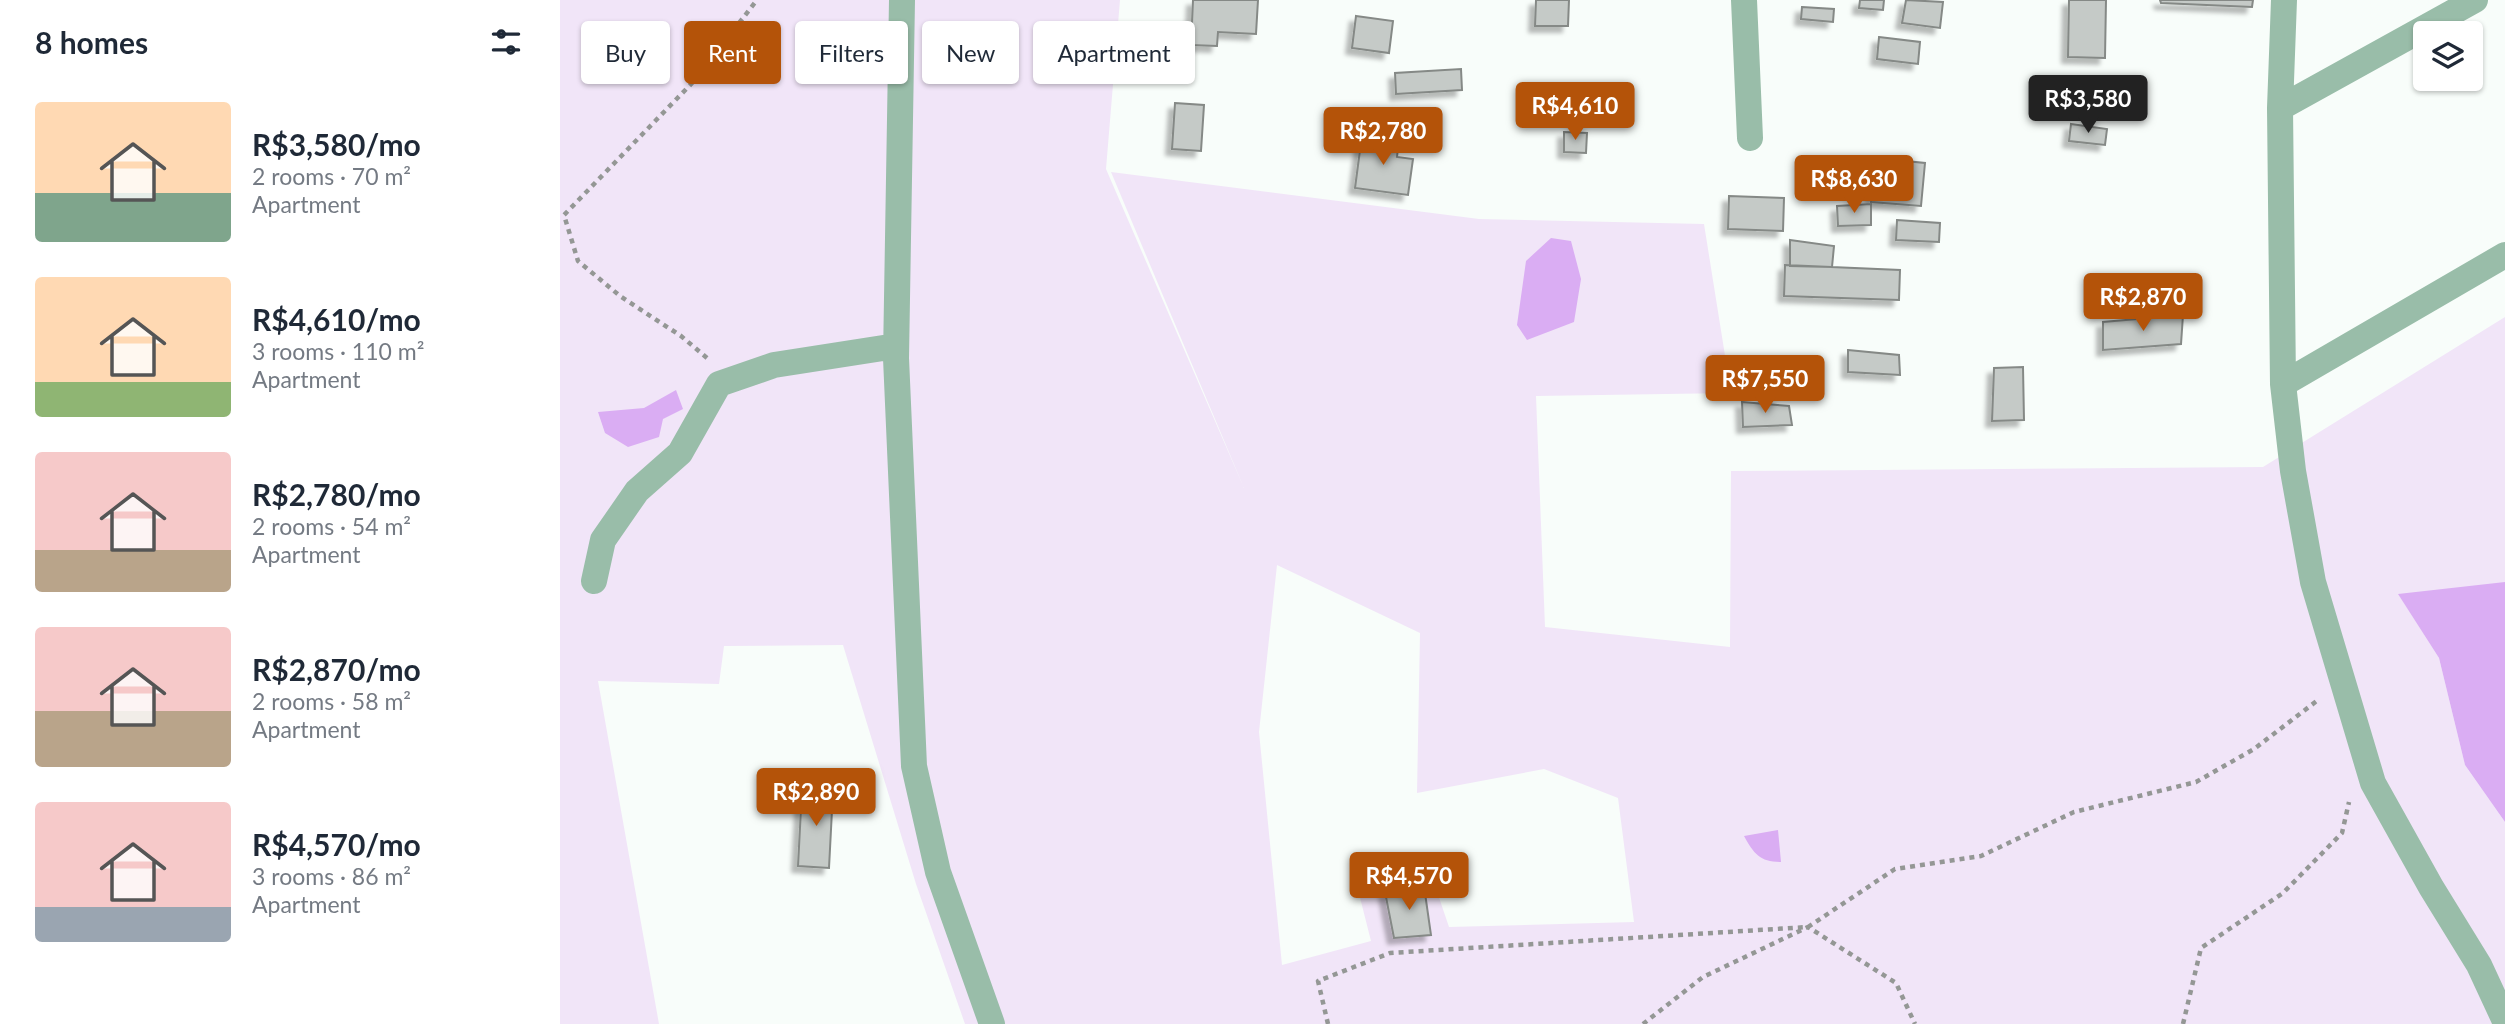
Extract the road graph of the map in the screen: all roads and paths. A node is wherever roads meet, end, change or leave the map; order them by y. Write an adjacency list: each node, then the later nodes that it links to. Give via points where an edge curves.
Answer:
1 (757, 0): 10 (path, via 694,81 564,215 578,261 620,296 681,336)
2 (902, 0): 9 (street)
3 (1744, 0): 7 (street)
4 (2284, 0): 6 (street)
5 (2475, 0): 6 (street)
6 (2280, 108): 11 (street)
7 (1750, 138)
8 (2505, 255): 11 (street)
9 (896, 346): 10 (street, via 774,365); 17 (street, via 915,766 938,872)
10 (731, 380): 12 (street, via 719,384 680,453 637,491 603,540)
11 (2283, 384): 13 (street, via 2313,582)
12 (594, 581)
13 (2340, 682): 15 (path, via 2253,749 2196,782 2074,812 1981,856 1895,869); 16 (street, via 2373,783 2479,965)
14 (2350, 796): 21 (path, via 2342,833 2283,893 2201,948)
15 (1808, 927): 18 (path, via 1390,953 1318,981); 19 (path, via 1703,977); 20 (path, via 1896,983)
16 (2505, 1021)
17 (992, 1024)
18 (1328, 1024)
19 (1643, 1024)
20 (1915, 1024)
21 (2183, 1024)

